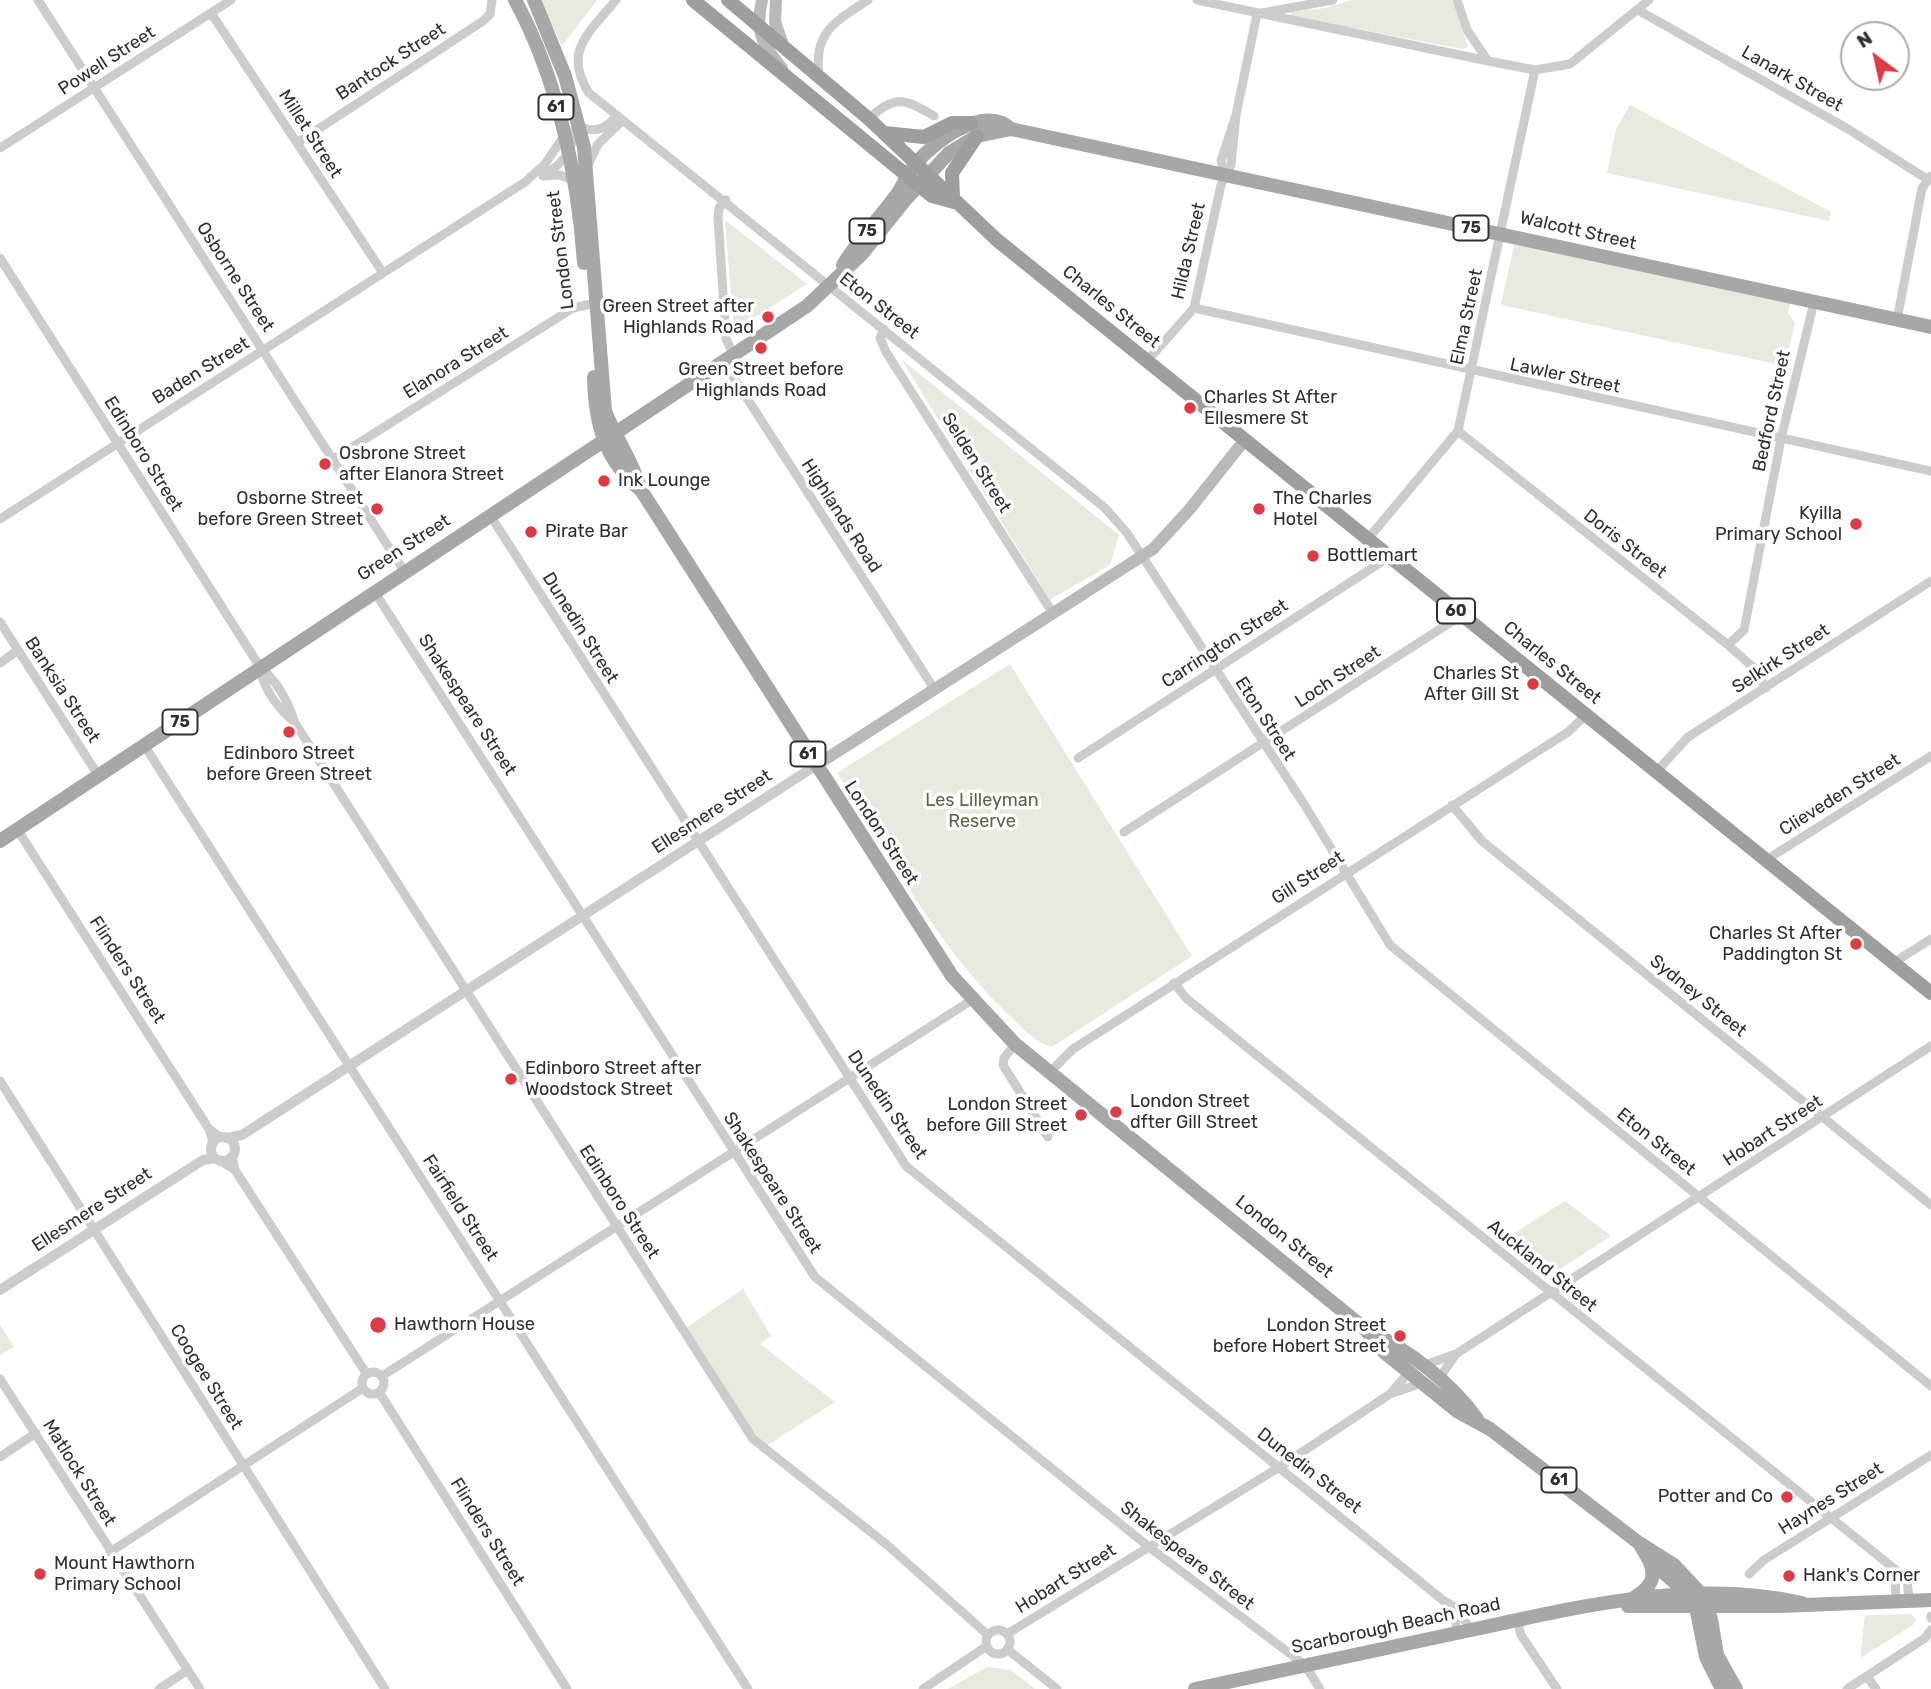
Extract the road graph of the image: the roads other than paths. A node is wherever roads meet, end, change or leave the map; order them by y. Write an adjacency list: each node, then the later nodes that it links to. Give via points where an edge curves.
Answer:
1 (38, 0): 25 (street, Osborne Street)
2 (231, 0): 17 (street, Powell Street)
3 (492, 0): 33 (street, Bantock Street, via 490,14 483,21)
4 (515, 0): 32 (main road, London Street / 61, via 536,45)
5 (534, 0): 29 (main road, London Street / 61)
6 (616, 0): 27 (street, Eton Street, via 580,45 578,67 589,93)
7 (693, 0): 24 (highway, Charles Street / 60)
8 (729, 0): 19 (highway, Charles Street / 60)
9 (762, 0): 19 (main road)
10 (776, 0): 20 (main road, via 775,22)
11 (868, 0): 23 (street, via 827,33 818,47)
12 (1197, 0): 18 (street)
13 (1333, 0): 18 (street)
14 (1457, 0): 21 (street, via 1467,30)
15 (1649, 0): 16 (street)
16 (1638, 10): 22 (street, via 1570,64); 42 (street, Lanark Street)
17 (211, 13): 25 (street, Powell Street); 33 (street, Millet Street)
18 (1257, 14): 21 (street); 41 (street, Hilda Street, via 1236,115 1221,161)
19 (757, 23): 20 (highway, Charles Street / 60); 24 (main road, via 770,54)
20 (783, 45): 23 (highway, Charles Street / 60)
21 (1488, 61): 22 (street)
22 (1535, 70): 48 (street, Elma Street)
23 (819, 76): 28 (highway, Charles Street / 60)
24 (793, 81): 40 (highway, Charles Street / 60)
25 (94, 87): 34 (street, Powell Street); 58 (street, Osborne Street)
26 (934, 116): 28 (street, via 899,101 886,104)
27 (620, 118): 29 (street, via 600,130 589,131); 37 (street, via 598,144); 46 (street, Eton Street)
28 (869, 119): 31 (highway, Charles Street / 60)
29 (578, 122): 35 (street); 37 (main road, London Street / 61)
30 (974, 130): 31 (highway, via 952,123 924,137); 36 (main road, 75, via 947,134); 38 (main road, 75); 41 (main road, Walcott Street / 75, via 1005,124 1010,129); 47 (highway, via 952,173)
31 (884, 133): 36 (highway, Charles Street / 60)
32 (564, 136): 35 (main road, London Street / 61); 44 (street, Baden Street, via 545,164)
33 (297, 142): 50 (street, Millet Street)
34 (0, 148)
35 (568, 156): 39 (street, Baden Street); 43 (main road, London Street / 61)
36 (917, 162): 38 (highway, Charles Street / 60); 40 (main road, 75)
37 (587, 167): 53 (main road, London Street / 61)
38 (929, 173): 45 (main road, 75); 47 (highway, Charles Street / 60)
39 (545, 175): 43 (street, Baden Street); 44 (street, Baden Street)
40 (906, 176): 45 (highway, Charles Street / 60); 51 (main road, Green Street / 75)
41 (1225, 176): 48 (main road, Walcott Street / 75); 54 (street, Hilda Street)
42 (1929, 178): 55 (street, via 1922,188)
43 (573, 180): 53 (main road, London Street / 61)
44 (525, 182): 50 (street, Baden Street)
45 (919, 185): 47 (highway, Charles Street / 60, via 932,196); 51 (main road, Green Street / 75)
46 (726, 200): 51 (street, Eton Street); 59 (street, Highlands Road, via 718,217)
47 (954, 202): 60 (highway, Charles Street / 60)
48 (1502, 234): 52 (main road, Walcott Street / 75); 61 (street, Elma Street)
49 (0, 258): 66 (street, Edinboro Street)
50 (383, 274): 58 (street, Baden Street)
51 (828, 287): 57 (street, Eton Street); 59 (main road, Green Street / 75, via 807,306)
52 (1814, 302): 55 (main road, Walcott Street / 75); 64 (street, Bedford Street)
53 (592, 303): 63 (main road, London Street / 61, via 595,407); 67 (street, Elanora Street, via 573,309)
54 (1194, 309): 60 (street, Hilda Street); 61 (street, Lawler Street)
55 (1898, 320): 56 (main road, Walcott Street / 75)
56 (1931, 327)
57 (884, 329): 73 (street, Eton Street, via 1105,508); 77 (street, Selden Street, via 880,338 887,352)
58 (263, 350): 66 (street, Baden Street); 67 (street, Osborne Street)
59 (728, 357): 63 (main road, Green Street / 75); 85 (street, Highlands Road)
60 (1147, 361): 65 (highway, Charles Street / 60)
61 (1471, 371): 62 (street, Elma Street); 64 (street, Lawler Street)
62 (1458, 431): 71 (street, Elma Street); 80 (street, Doris Street)
63 (609, 438): 69 (main road, Green Street / 75); 92 (main road, London Street / 61, via 624,476 641,490)
64 (1781, 439): 68 (street, Lawler Street); 80 (street, Bedford Street, via 1744,630)
65 (1244, 442): 71 (highway, Charles Street / 60); 73 (main road, Ellesmere Street, via 1161,543)
66 (117, 444): 70 (street, Baden Street); 83 (street, Edinboro Street)
67 (335, 458): 74 (street, Osborne Street)
68 (1931, 471)
69 (490, 515): 74 (main road, Green Street / 75); 99 (street, Dunedin Street)
70 (0, 519)
71 (1367, 540): 72 (highway, Charles Street / 60)
72 (1387, 555): 78 (highway, Charles Street / 60); 84 (street, Carrington Street)
73 (1141, 556): 77 (main road, Ellesmere Street); 84 (street, Eton Street)
74 (404, 571): 76 (main road, Green Street / 75)
75 (1931, 581): 86 (street, Selkirk Street)
76 (374, 591): 83 (main road, Green Street / 75); 102 (street, Shakespeare Street)
77 (1052, 612): 85 (main road, Ellesmere Street)
78 (1462, 615): 87 (highway, Charles Street / 60); 88 (street, Loch Street)
79 (0, 621): 81 (street, Banksia Street)
80 (1728, 645): 86 (street, Doris Street, via 1754,668)
81 (18, 650): 82 (street); 94 (street, Banksia Street)
82 (0, 663)
83 (260, 667): 89 (main road, Green Street / 75); 106 (street, Edinboro Street, via 262,681 295,723)
84 (1214, 669): 88 (street, Eton Street); 91 (street, Carrington Street)
85 (933, 688): 92 (main road, Ellesmere Street)
86 (1766, 688): 93 (street, Selkirk Street, via 1688,737)
87 (1586, 715): 93 (highway, Charles Street / 60); 95 (street, Gill Street, via 1568,732)
88 (1262, 744): 97 (street, Loch Street); 101 (street, Eton Street)
89 (144, 745): 94 (main road, Green Street / 75); 111 (street, Fairfield Street)
90 (1931, 756): 100 (street, Clieveden Street)
91 (1078, 758)
92 (815, 766): 99 (street, Ellesmere Street); 108 (main road, London Street / 61, via 916,924)
93 (1656, 772): 100 (highway, Charles Street / 60)
94 (98, 775): 96 (main road, Green Street / 75)
95 (1452, 805): 101 (street, Gill Street); 115 (street, Sydney Street, via 1482,841)
96 (18, 829): 98 (main road, Green Street / 75); 118 (street, Flinders Street)
97 (1124, 832)
98 (0, 841)
99 (697, 842): 102 (street, Ellesmere Street); 113 (street, Dunedin Street)
100 (1766, 860): 104 (highway, Charles Street / 60)
101 (1345, 873): 105 (street, Gill Street); 122 (street, Eton Street, via 1390,945 1411,965)
102 (582, 917): 106 (street, Ellesmere Street); 120 (street, Shakespeare Street)
103 (1931, 939): 104 (street)
104 (1893, 963): 107 (highway, Charles Street / 60)
105 (1174, 983): 112 (street, Gill Street, via 1073,1049); 127 (street, Auckland Street, via 1187,999)
106 (467, 991): 111 (street, Ellesmere Street); 125 (street, Edinboro Street)
107 (1931, 993)
108 (972, 1000): 109 (main road, London Street / 61); 113 (street)
109 (1015, 1044): 112 (main road, London Street / 61); 117 (street, via 1003,1065)
110 (1931, 1046): 115 (street, Hobart Street)
111 (349, 1066): 116 (street, Ellesmere Street); 128 (street, Fairfield Street)
112 (1050, 1072): 130 (main road, London Street / 61, via 1365,1329 1384,1352)
113 (850, 1079): 120 (street); 145 (street, Dunedin Street, via 914,1174)
114 (0, 1081): 124 (street, Coogee Street)
115 (1823, 1118): 122 (street, Hobart Street); 123 (street, Sydney Street)
116 (242, 1135): 118 (street, Ellesmere Street); 119 (street, Ellesmere Street)
117 (1048, 1136)
118 (218, 1148): 119 (street, Ellesmere Street); 119 (street); 121 (street); 124 (street, Ellesmere Street)
119 (233, 1152): 121 (street)
120 (733, 1153): 125 (street); 148 (street, Shakespeare Street, via 815,1277)
121 (235, 1170): 131 (street)
122 (1699, 1198): 127 (street, Hobart Street); 136 (street, Eton Street)
123 (1931, 1205)
124 (95, 1228): 126 (street, Ellesmere Street); 144 (street, Coogee Street)
125 (617, 1228): 128 (street); 161 (street, Edinboro Street, via 753,1439 886,1545)
126 (0, 1290)
127 (1551, 1294): 129 (street, Hobart Street); 146 (street, Auckland Street)
128 (500, 1300): 132 (street); 171 (street, Fairfield Street)
129 (1456, 1354): 130 (street, Hobart Street); 134 (street, Hobart Street)
130 (1415, 1369): 134 (main road, London Street / 61); 135 (main road, London Street / 61); 139 (street, Hobart Street)
131 (366, 1373): 132 (street, via 375,1371); 137 (street)
132 (382, 1376): 138 (street)
133 (0, 1379): 141 (street, Matlock Street)
134 (1438, 1380): 140 (main road, London Street / 61, via 1465,1402)
135 (1422, 1383): 139 (street, Hobart Street); 140 (main road, London Street / 61, via 1457,1411)
136 (1931, 1386)
137 (363, 1388): 138 (street, via 369,1394); 144 (street)
138 (379, 1392): 170 (street, Flinders Street)
139 (1390, 1394): 145 (street, Hobart Street)
140 (1478, 1420): 147 (main road, London Street / 61)
141 (36, 1433): 143 (street); 149 (street, Matlock Street)
142 (1931, 1455): 146 (street, Haynes Street)
143 (0, 1457)
144 (244, 1467): 149 (street); 169 (street, Coogee Street)
145 (1279, 1468): 148 (street, Hobart Street); 159 (street, Dunedin Street, via 1444,1601)
146 (1829, 1519): 151 (street, Haynes Street); 153 (street, Auckland Street, via 1895,1569)
147 (1639, 1543): 150 (main road, London Street / 61); 155 (main road, London Street / 61, via 1666,1559)
148 (1149, 1547): 160 (street, Hobart Street); 164 (street, Shakespeare Street)
149 (110, 1552): 165 (street, Matlock Street)
150 (1649, 1560): 152 (main road, via 1653,1579); 155 (main road, London Street / 61)
151 (1749, 1574)
152 (1634, 1598): 155 (main road, Scarborough Beach Road); 156 (main road, Scarborough Beach Road)
153 (1902, 1600): 154 (main road, Scarborough Beach Road); 155 (main road, Scarborough Beach Road)
154 (1931, 1600)
155 (1699, 1601): 156 (main road, Scarborough Beach Road, via 1635,1607); 177 (main road, via 1706,1657); 178 (main road, via 1717,1655)
156 (1606, 1603): 157 (main road, Scarborough Beach Road)
157 (1517, 1620): 159 (main road, Scarborough Beach Road); 176 (street, via 1521,1635)
158 (1931, 1630): 166 (street)
159 (1464, 1632): 164 (main road, Scarborough Beach Road)
160 (1007, 1633): 161 (street, via 999,1630); 163 (street)
161 (988, 1635): 162 (street)
162 (987, 1646): 163 (street, via 998,1654); 172 (street)
163 (1007, 1649): 173 (street)
164 (1305, 1665): 174 (main road, Scarborough Beach Road); 175 (street, Shakespeare Street)
165 (188, 1670): 167 (street); 168 (street, Matlock Street)
166 (1867, 1676): 179 (street); 180 (street)
167 (159, 1689)
168 (200, 1689)
169 (385, 1689)
170 (567, 1689)
171 (748, 1689)
172 (923, 1689)
173 (1057, 1689)
174 (1195, 1689)
175 (1320, 1689)
176 (1557, 1689)
177 (1722, 1689)
178 (1736, 1689)
179 (1847, 1689)
180 (1876, 1689)

